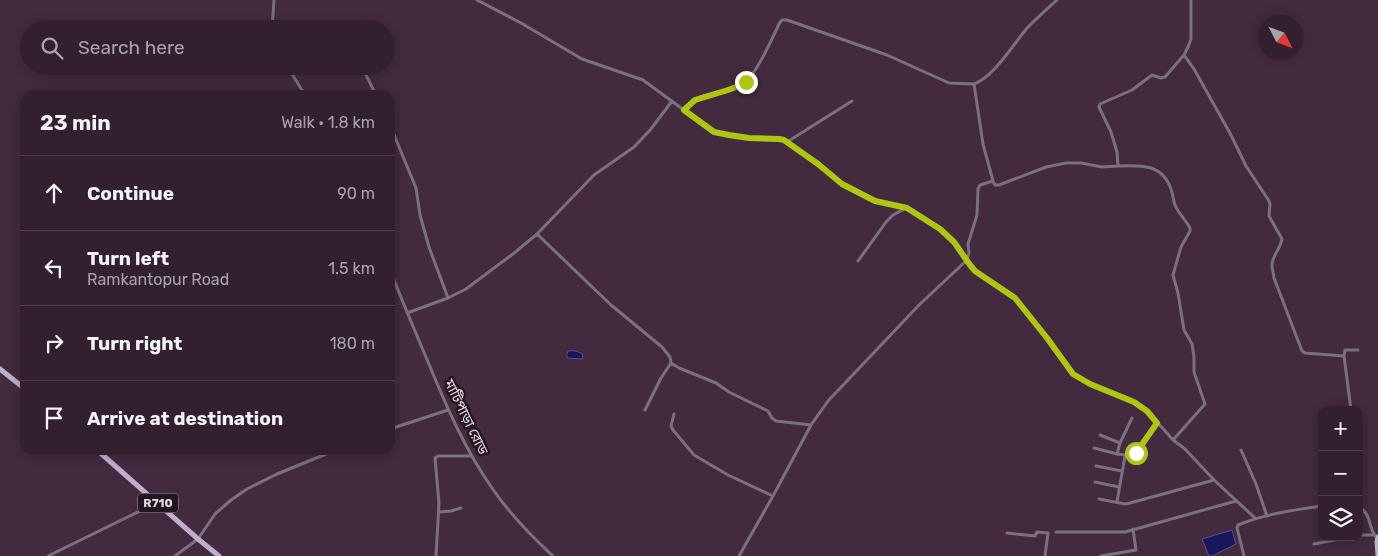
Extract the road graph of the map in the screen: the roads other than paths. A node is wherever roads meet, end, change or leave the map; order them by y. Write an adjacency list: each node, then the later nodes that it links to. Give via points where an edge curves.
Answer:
1 (274, 0): 5 (street)
2 (477, 0): 12 (street, via 582,59 643,80)
3 (1056, 0): 9 (street, via 1028,27 992,71)
4 (1191, 0): 6 (street, via 1191,39)
5 (273, 20)
6 (1184, 55): 17 (street, via 1165,77 1152,75 1132,90 1100,104 1115,145); 27 (street, via 1269,201 1269,216 1282,239 1272,261 1273,273 1302,351)
7 (293, 75): 10 (street)
8 (366, 75): 11 (street)
9 (974, 84): 14 (street, via 949,83 887,55 782,20 746,82 695,100); 18 (street, via 983,144)
10 (302, 90)
11 (374, 90)
12 (672, 101): 14 (street); 20 (street, via 634,147 594,175)
13 (852, 101): 16 (street)
14 (684, 110): 16 (street, via 714,132)
15 (395, 137): 24 (street, via 416,188 429,247)
16 (787, 142): 19 (street, via 845,186 875,201)
17 (1118, 166): 18 (street, via 1066,163 999,185); 40 (street, via 1156,169 1168,181 1176,207 1190,228 1180,248 1173,275 1184,330 1192,344 1194,372 1206,404)
18 (993, 181): 21 (street, via 978,188 977,215)
19 (907, 208): 21 (street, via 947,234); 22 (street, via 886,222)
20 (537, 234): 24 (street, via 486,274); 28 (street, via 611,305 662,347)
21 (967, 260): 36 (street, via 975,271 1015,298 1073,374 1134,402); 37 (street, via 846,381)
22 (858, 261)
23 (395, 283): 25 (street, মাটিপাড়া রোড)
24 (448, 298): 25 (street)
25 (407, 313): 32 (street, মাটিপাড়া রোড)
26 (1358, 350): 27 (street, via 1346,350)
27 (1344, 356): 31 (street)
28 (671, 363): 33 (street); 37 (street, via 768,411 776,421)
29 (0, 369): 30 (main road)
30 (20, 385)
31 (1350, 406)
32 (448, 410): 38 (street); 47 (street, মাটিপাড়া রোড)
33 (645, 410)
34 (674, 414): 54 (street, via 673,430 694,454 728,475)
35 (1132, 418): 41 (street)
36 (1157, 423): 40 (street); 48 (street, via 1135,454)
37 (811, 425): 54 (street)
38 (395, 427)
39 (1100, 435): 41 (street)
40 (1173, 440): 51 (street)
41 (1120, 443): 44 (street)
42 (1094, 448): 44 (street)
43 (1241, 450): 63 (street)
44 (1117, 454): 48 (street)
45 (103, 455): 56 (main road, R710)
46 (324, 455): 70 (street, via 247,489 215,514)
47 (471, 456): 62 (street, via 435,458); 78 (street, মাটিপাড়া রোড, via 514,517)
48 (1125, 456): 50 (street)
49 (1096, 466): 50 (street)
50 (1122, 470): 53 (street)
51 (1214, 480): 57 (street); 58 (street, via 1130,503)
52 (1095, 482): 53 (street)
53 (1119, 487): 58 (street)
54 (774, 496): 79 (street)
55 (1099, 499): 58 (street)
56 (155, 501): 70 (main road, R710); 74 (street)
57 (1237, 501): 64 (street); 65 (street)
58 (1117, 502)
59 (1318, 506): 63 (street)
60 (461, 508): 62 (street)
61 (1363, 510): 69 (street)
62 (439, 512): 77 (street)
63 (1267, 516): 64 (street)
64 (1255, 518): 82 (street, via 1237,527)
65 (1134, 529): 66 (street, via 1125,532); 81 (street, via 1136,550)
66 (1056, 532)
67 (1007, 533): 80 (street, via 1035,536 1037,532 1048,533)
68 (1363, 535): 69 (street)
69 (1376, 537): 73 (main road)
70 (198, 540): 75 (street); 76 (main road, R710)
71 (1329, 541): 72 (street)
72 (1314, 544)
73 (1378, 555)
74 (48, 556)
75 (175, 556)
76 (219, 556)
77 (436, 556)
78 (553, 556)
79 (739, 556)
80 (1045, 556)
81 (1101, 556)
82 (1244, 556)

